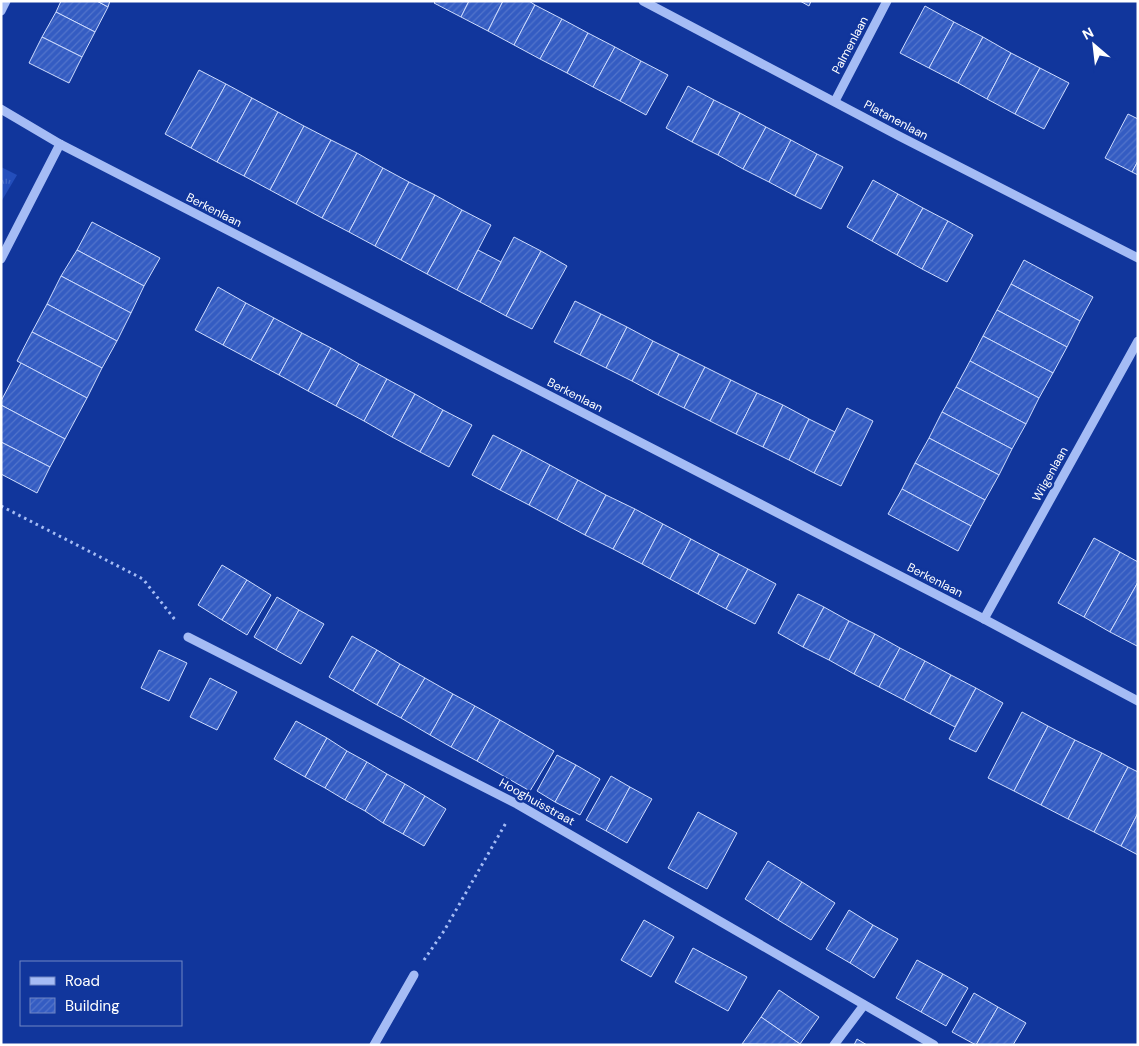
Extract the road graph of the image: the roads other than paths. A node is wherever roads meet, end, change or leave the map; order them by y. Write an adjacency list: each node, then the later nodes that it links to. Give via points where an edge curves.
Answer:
1 (6, 1): 4 (street)
2 (643, 1): 5 (street, Platanenlaan)
3 (887, 1): 5 (street, Palmenlaan)
4 (1, 11)
5 (835, 101): 8 (street, Platanenlaan)
6 (1, 110): 7 (street, Berkenlaan)
7 (60, 144): 9 (street); 11 (street, Berkenlaan)
8 (1138, 258)
9 (1, 259)
10 (1138, 341): 11 (street, Wilgenlaan)
11 (984, 619): 13 (street, Berkenlaan)
12 (188, 637): 15 (street, Hooghuisstraat, via 517,804)
13 (1138, 701)
14 (414, 975): 16 (street)
15 (864, 1005): 17 (street); 18 (street, Hooghuisstraat)
16 (374, 1045)
17 (834, 1045)
18 (934, 1045)

